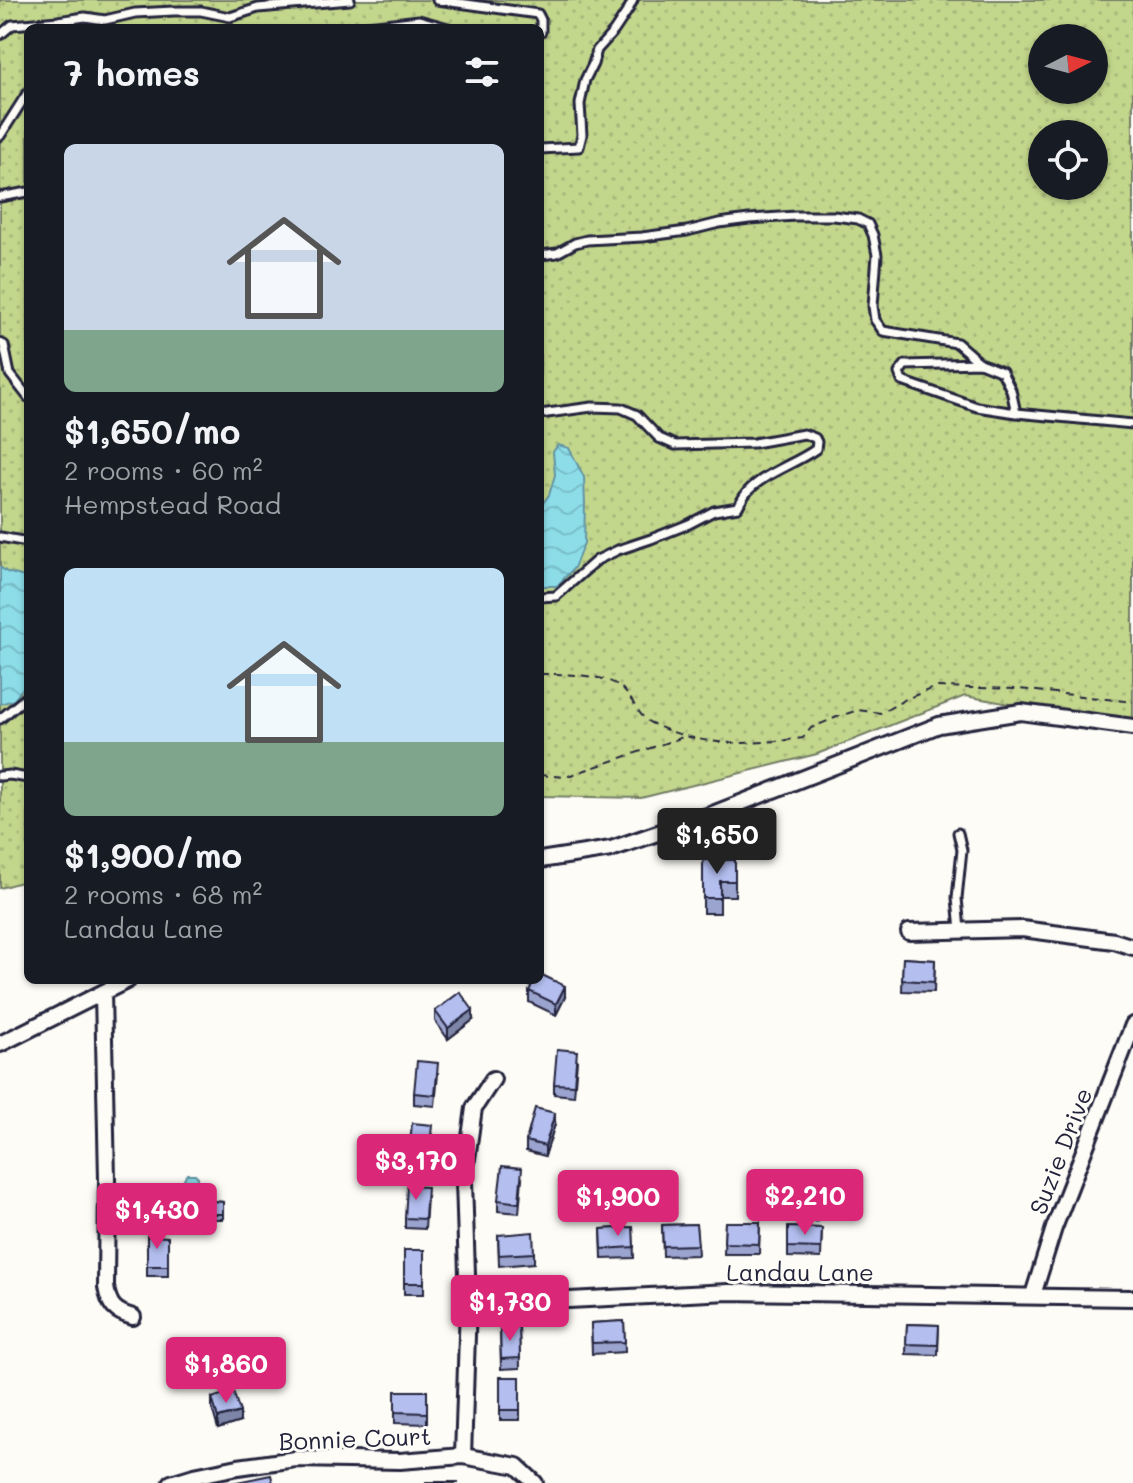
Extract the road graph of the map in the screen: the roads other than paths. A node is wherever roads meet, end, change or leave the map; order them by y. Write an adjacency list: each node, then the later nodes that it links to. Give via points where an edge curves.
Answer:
1 (350, 0): 9 (lane, via 258,8 230,17 201,11 135,13 105,20 85,17 12,25)
2 (437, 0): 5 (lane)
3 (504, 0): 5 (lane)
4 (633, 0): 12 (lane, via 597,50 585,80 579,147)
5 (495, 7): 8 (lane, via 538,14)
6 (385, 24): 7 (lane)
7 (434, 24)
8 (541, 24)
9 (0, 35)
10 (24, 98): 11 (lane)
11 (0, 136)
12 (544, 149)
13 (24, 193): 14 (lane)
14 (0, 197)
15 (544, 255): 17 (lane, via 587,240 657,235 734,221 858,219 873,235 873,306 883,331 957,343)
16 (0, 343): 18 (lane, via 10,374)
17 (980, 363): 20 (lane, via 1002,372); 20 (lane, via 905,365 899,373 902,381 926,390)
18 (24, 392)
19 (544, 413): 24 (lane, via 621,408 675,445 754,443 804,434 817,442 816,449 748,491 738,507 714,511 618,550 597,560 556,596)
20 (1016, 413): 21 (lane)
21 (1133, 424)
22 (0, 537): 23 (lane)
23 (24, 541)
24 (544, 597)
25 (24, 699): 26 (lane)
26 (0, 719)
27 (1133, 727): 31 (street, via 1021,712 939,725 611,849)
28 (0, 776): 29 (lane)
29 (24, 777)
30 (958, 833): 32 (lane)
31 (544, 859)
32 (960, 930): 33 (street); 34 (street, via 1022,929)
33 (909, 932)
34 (1133, 947)
35 (120, 984): 36 (street)
36 (103, 993): 38 (street); 43 (street, via 106,1287 114,1310)
37 (1133, 1025): 40 (street, Suzie Drive)
38 (0, 1044)
39 (493, 1079): 42 (street, via 474,1108 464,1181)
40 (1033, 1295): 41 (street, Landau Lane); 42 (street, Landau Lane, via 729,1292)
41 (1133, 1298)
42 (468, 1305): 44 (street)
43 (133, 1317)
44 (463, 1456): 45 (street, Bonnie Court, via 296,1459); 46 (street, Bonnie Court, via 517,1466)
45 (174, 1483)
46 (535, 1483)

